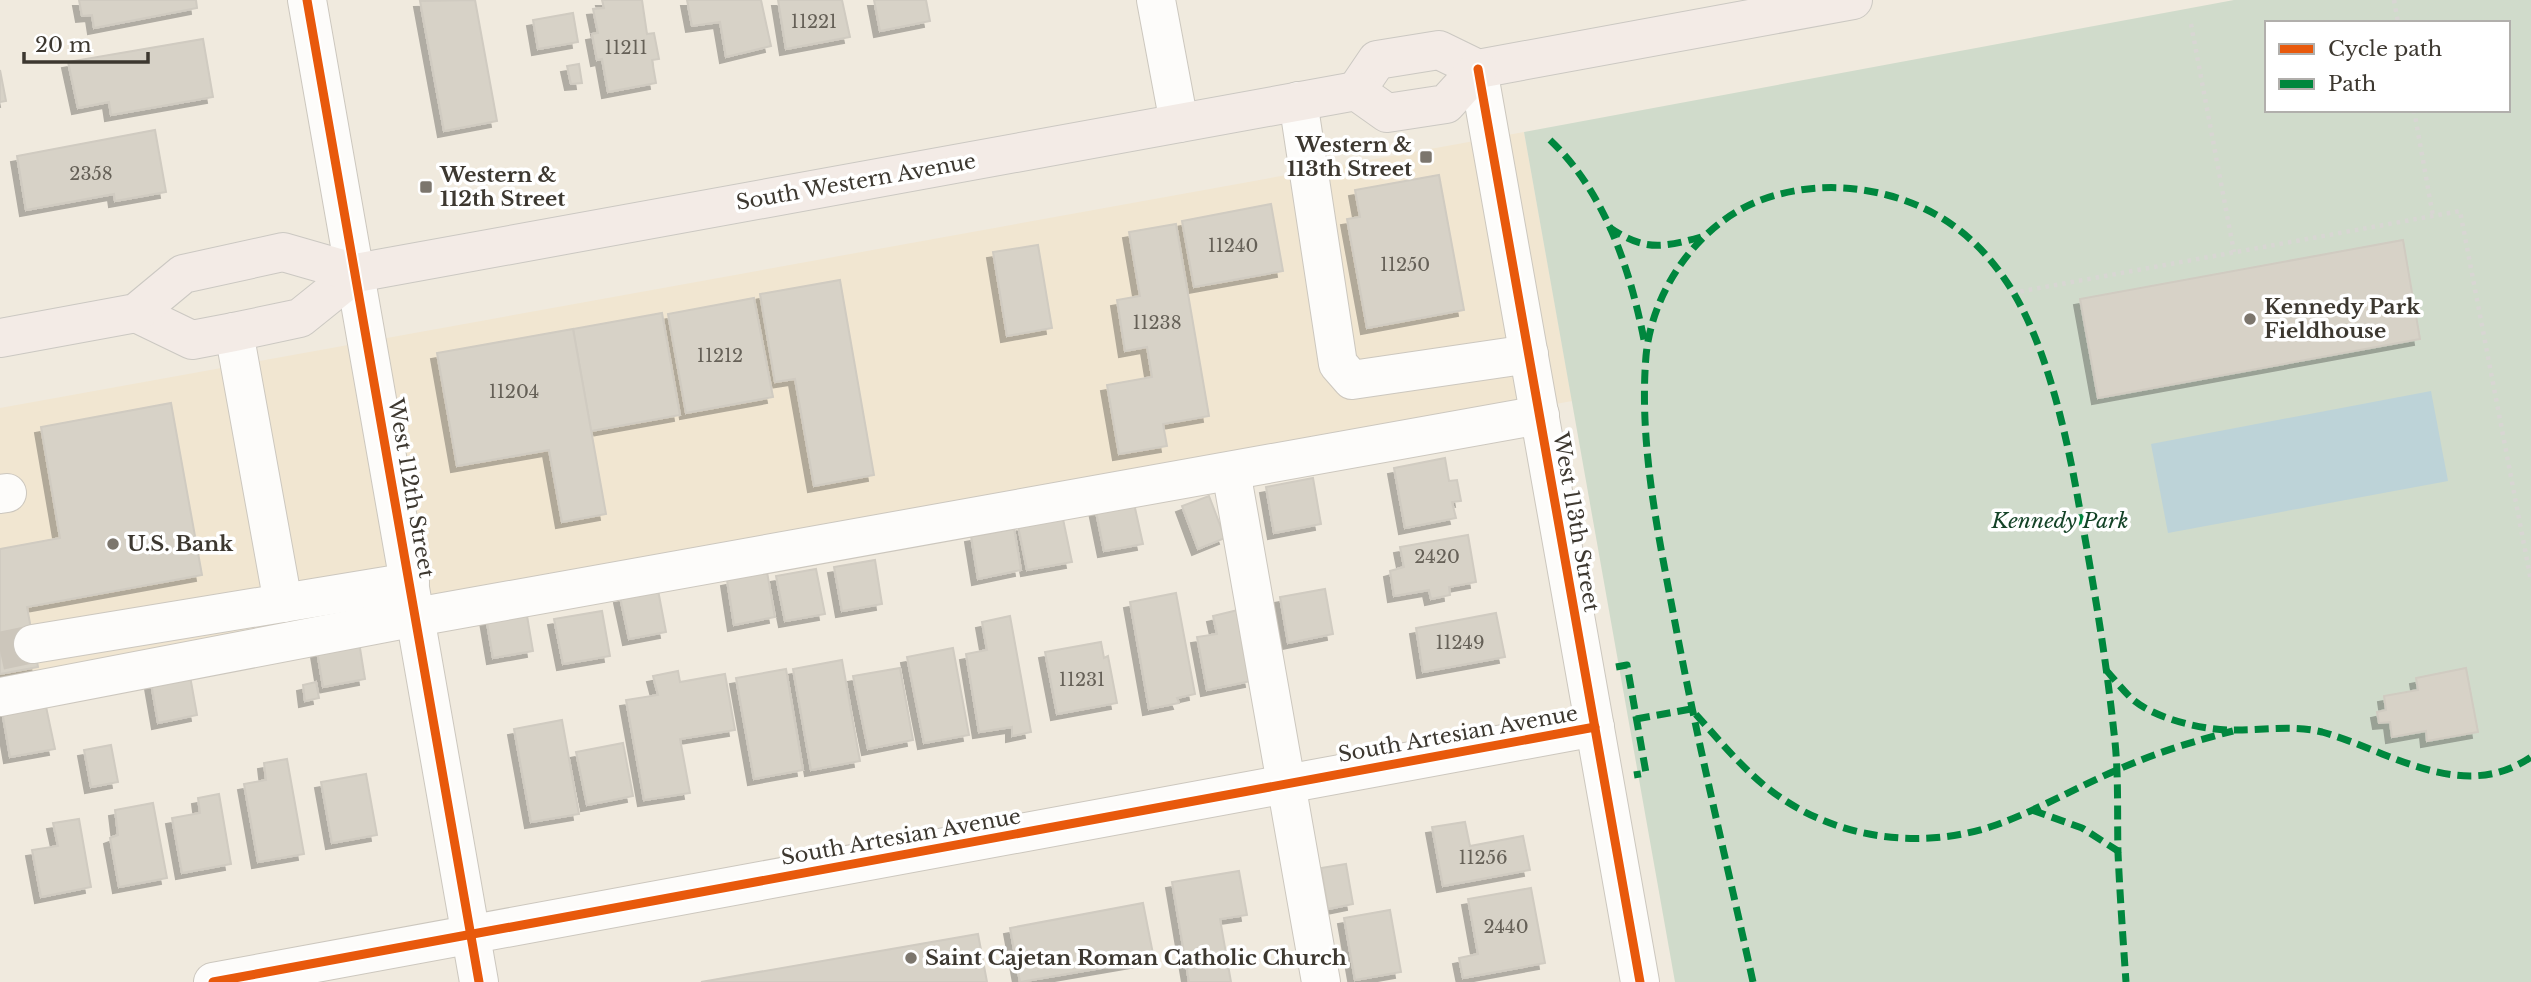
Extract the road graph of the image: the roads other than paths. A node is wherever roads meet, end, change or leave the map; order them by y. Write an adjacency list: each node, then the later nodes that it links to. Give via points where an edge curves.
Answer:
1 (307, 0): 8 (street, West 112th Street)
2 (1156, 0): 7 (street)
3 (1853, 0): 4 (main road)
4 (1478, 69): 5 (main road, via 1439,50 1377,60); 5 (main road, via 1446,104 1387,113); 12 (street, West 113th Street)
5 (1356, 91): 6 (main road, South Western Avenue)
6 (1298, 101): 7 (main road, South Western Avenue); 12 (street, via 1338,364 1352,380)
7 (1179, 123): 8 (main road, South Western Avenue)
8 (356, 273): 9 (main road, South Western Avenue, via 283,252 183,274); 10 (main road, South Western Avenue, via 300,318); 15 (street, West 112th Street)
9 (136, 313): 10 (main road, South Western Avenue, via 192,340); 11 (main road, South Western Avenue)
10 (234, 332): 16 (street)
11 (0, 338)
12 (1529, 354): 13 (street, West 113th Street)
13 (1540, 415): 14 (street); 19 (street, West 113th Street)
14 (1231, 471): 15 (street); 20 (street)
15 (413, 600): 16 (street); 18 (street); 21 (street, West 112th Street)
16 (283, 603): 17 (street)
17 (33, 644)
18 (0, 697)
19 (1595, 727): 20 (street, South Artesian Avenue); 25 (street, West 113th Street)
20 (1286, 784): 21 (street, South Artesian Avenue); 24 (street)
21 (471, 935): 22 (street, South Artesian Avenue); 23 (street, West 112th Street)
22 (213, 982)
23 (479, 982)
24 (1321, 982)
25 (1640, 982)

